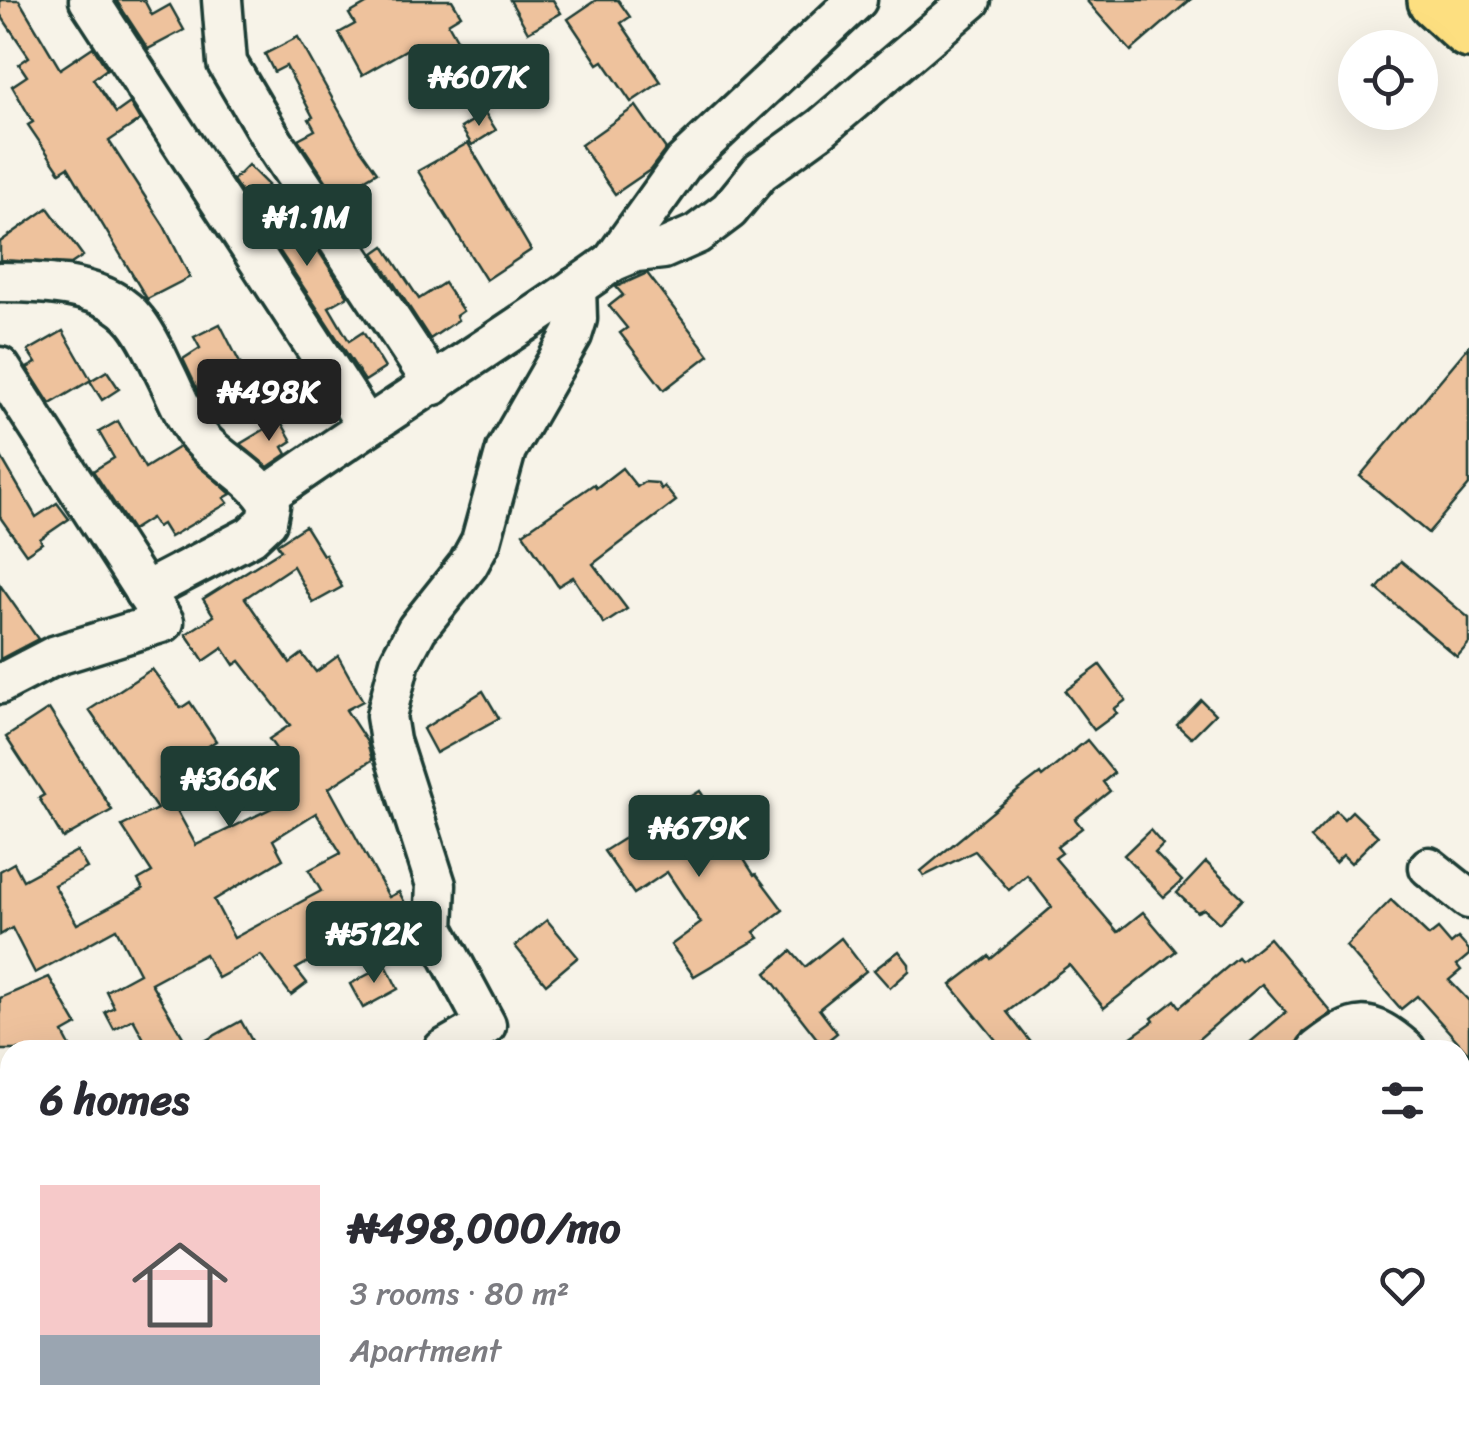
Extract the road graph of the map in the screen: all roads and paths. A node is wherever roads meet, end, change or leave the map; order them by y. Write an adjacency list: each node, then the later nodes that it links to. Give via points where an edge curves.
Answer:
1 (89, 0): 12 (street)
2 (222, 0): 11 (street, via 226,63)
3 (857, 0): 7 (street, via 683,163)
4 (970, 0): 7 (street, via 760,172 698,234)
5 (1436, 0): 6 (highway)
6 (1469, 30)
7 (612, 262): 9 (street)
8 (0, 282): 13 (street, via 92,292 122,305 145,334 193,428)
9 (576, 287): 11 (street); 18 (street, via 572,336 506,450 481,541 400,661 386,716 436,886 434,928)
10 (0, 368): 14 (street)
11 (434, 385): 12 (street)
12 (366, 425): 13 (street)
13 (266, 496): 14 (street, via 270,512 251,536)
14 (144, 592): 15 (street, via 164,622 54,656)
15 (0, 684)
16 (1428, 866): 17 (street)
17 (1469, 898)
18 (490, 1037)
19 (1330, 1040): 20 (street, via 1360,1025)
20 (1392, 1040)

